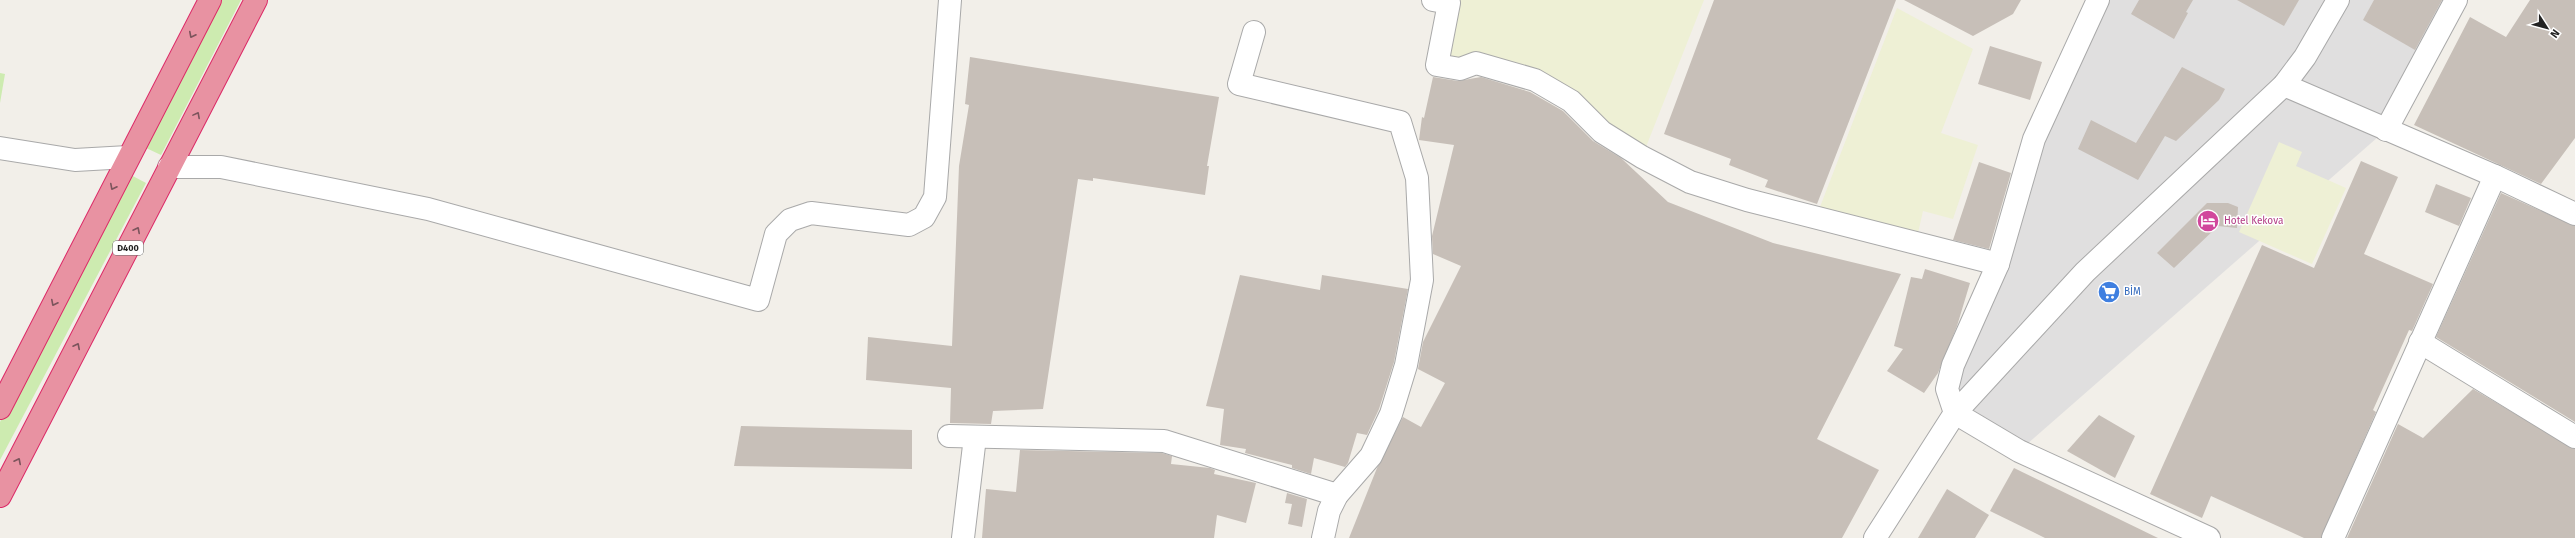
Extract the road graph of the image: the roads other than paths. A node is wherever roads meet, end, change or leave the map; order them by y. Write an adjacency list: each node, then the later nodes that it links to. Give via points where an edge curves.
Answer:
1 (210, 0): 12 (highway, one-way to 12)
2 (256, 0): 13 (highway, D400, one-way to 2)
3 (950, 0): 13 (street, via 935,197 924,217 909,225 811,213 790,220 776,234 758,300 428,209 221,167)
4 (1433, 0): 16 (street, via 1450,3 1437,65 1460,69 1476,63 1535,80 1571,101 1602,132 1690,182 1755,202)
5 (2098, 0): 16 (street, via 2034,139)
6 (2338, 0): 9 (street, via 2306,56)
7 (2456, 0): 10 (street)
8 (1254, 32): 23 (street, via 1239,84 1400,122 1417,178 1422,280 1406,365 1391,414 1371,456)
9 (2284, 86): 10 (street); 19 (street, via 2085,272)
10 (2386, 130): 14 (street)
11 (0, 148): 12 (street, via 75,160)
12 (128, 157): 18 (highway, one-way to 18)
13 (169, 167): 24 (highway, D400, one-way to 13)
14 (2495, 176): 15 (street); 17 (street)
15 (2575, 214)
16 (1998, 264): 19 (street, via 1953,365 1947,389)
17 (2420, 342): 22 (street); 29 (street)
18 (0, 408)
19 (1955, 413): 27 (street); 28 (street, via 2019,451)
20 (949, 436): 21 (street)
21 (975, 437): 23 (street, via 1164,441); 25 (street)
22 (2575, 437)
23 (1337, 495): 26 (street, via 1329,511)
24 (0, 496)
25 (963, 538)
26 (1323, 538)
27 (1874, 538)
28 (2209, 538)
29 (2333, 538)

